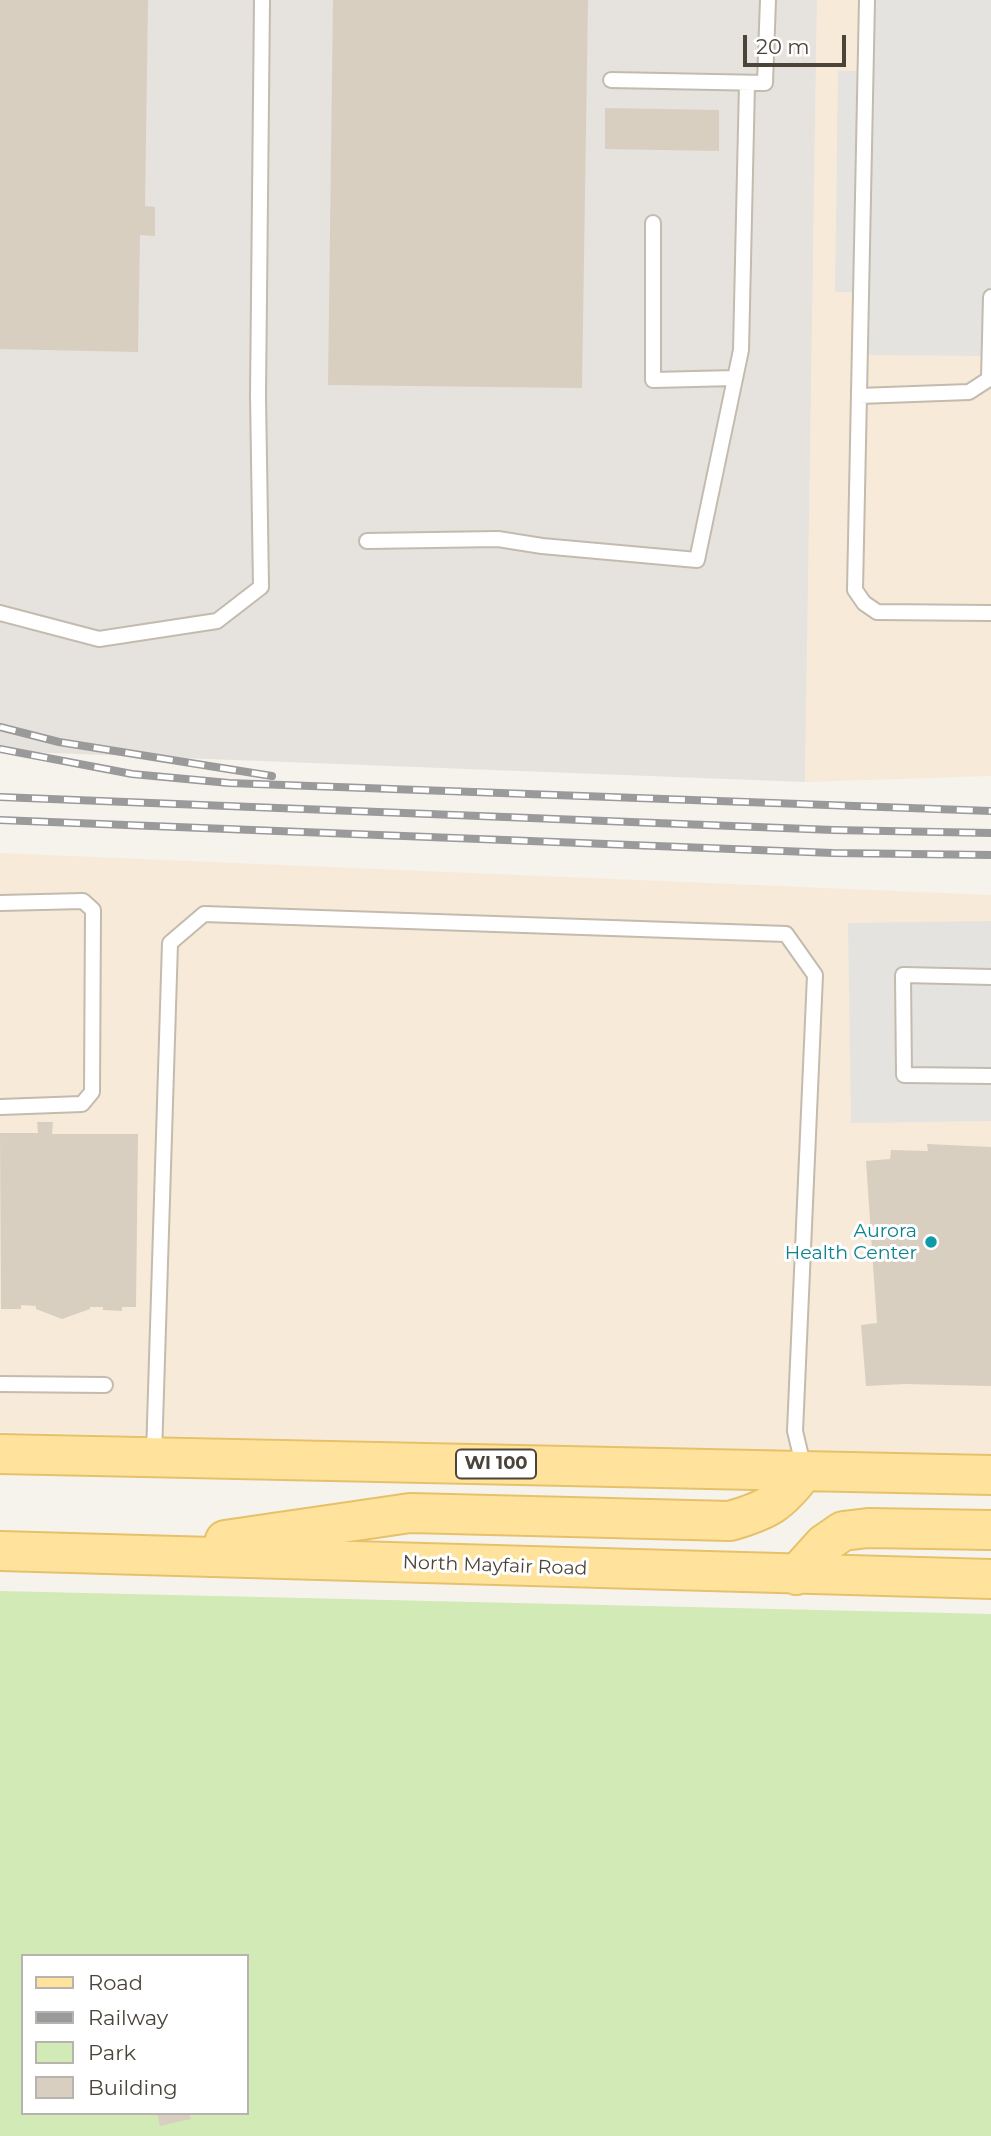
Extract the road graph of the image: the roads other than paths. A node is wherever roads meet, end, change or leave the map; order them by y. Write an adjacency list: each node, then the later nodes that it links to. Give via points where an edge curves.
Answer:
1 (262, 0): 11 (lane, via 261,587 217,621 99,639)
2 (768, 0): 5 (lane, via 765,83)
3 (867, 0): 9 (lane)
4 (611, 80): 5 (lane)
5 (747, 83): 8 (lane, via 741,350)
6 (653, 223): 8 (lane, via 653,380)
7 (991, 297): 9 (lane, via 989,379 969,393)
8 (735, 377): 10 (lane, via 697,560 498,539)
9 (859, 396): 12 (lane, via 855,590 877,612)
10 (367, 541)
11 (0, 613)
12 (991, 613)
13 (0, 903): 16 (lane, via 83,901 93,910 92,1093 82,1104)
14 (991, 977): 15 (lane, via 903,975 904,1075)
15 (991, 1076)
16 (0, 1107)
17 (0, 1384): 18 (lane)
18 (105, 1385)
19 (0, 1454): 20 (main road, WI 100)
20 (153, 1458): 21 (main road, WI 100); 21 (lane, via 170,943 204,915 786,934 815,975 795,1431); 23 (main road)
21 (804, 1471): 22 (main road, WI 100); 26 (main road, via 788,1493 762,1511 730,1521 410,1513)
22 (991, 1475)
23 (0, 1479)
24 (991, 1530): 27 (main road, via 843,1531)
25 (0, 1551): 26 (main road, North Mayfair Road)
26 (123, 1555): 27 (main road, North Mayfair Road)
27 (796, 1575): 28 (main road, North Mayfair Road)
28 (991, 1579)

